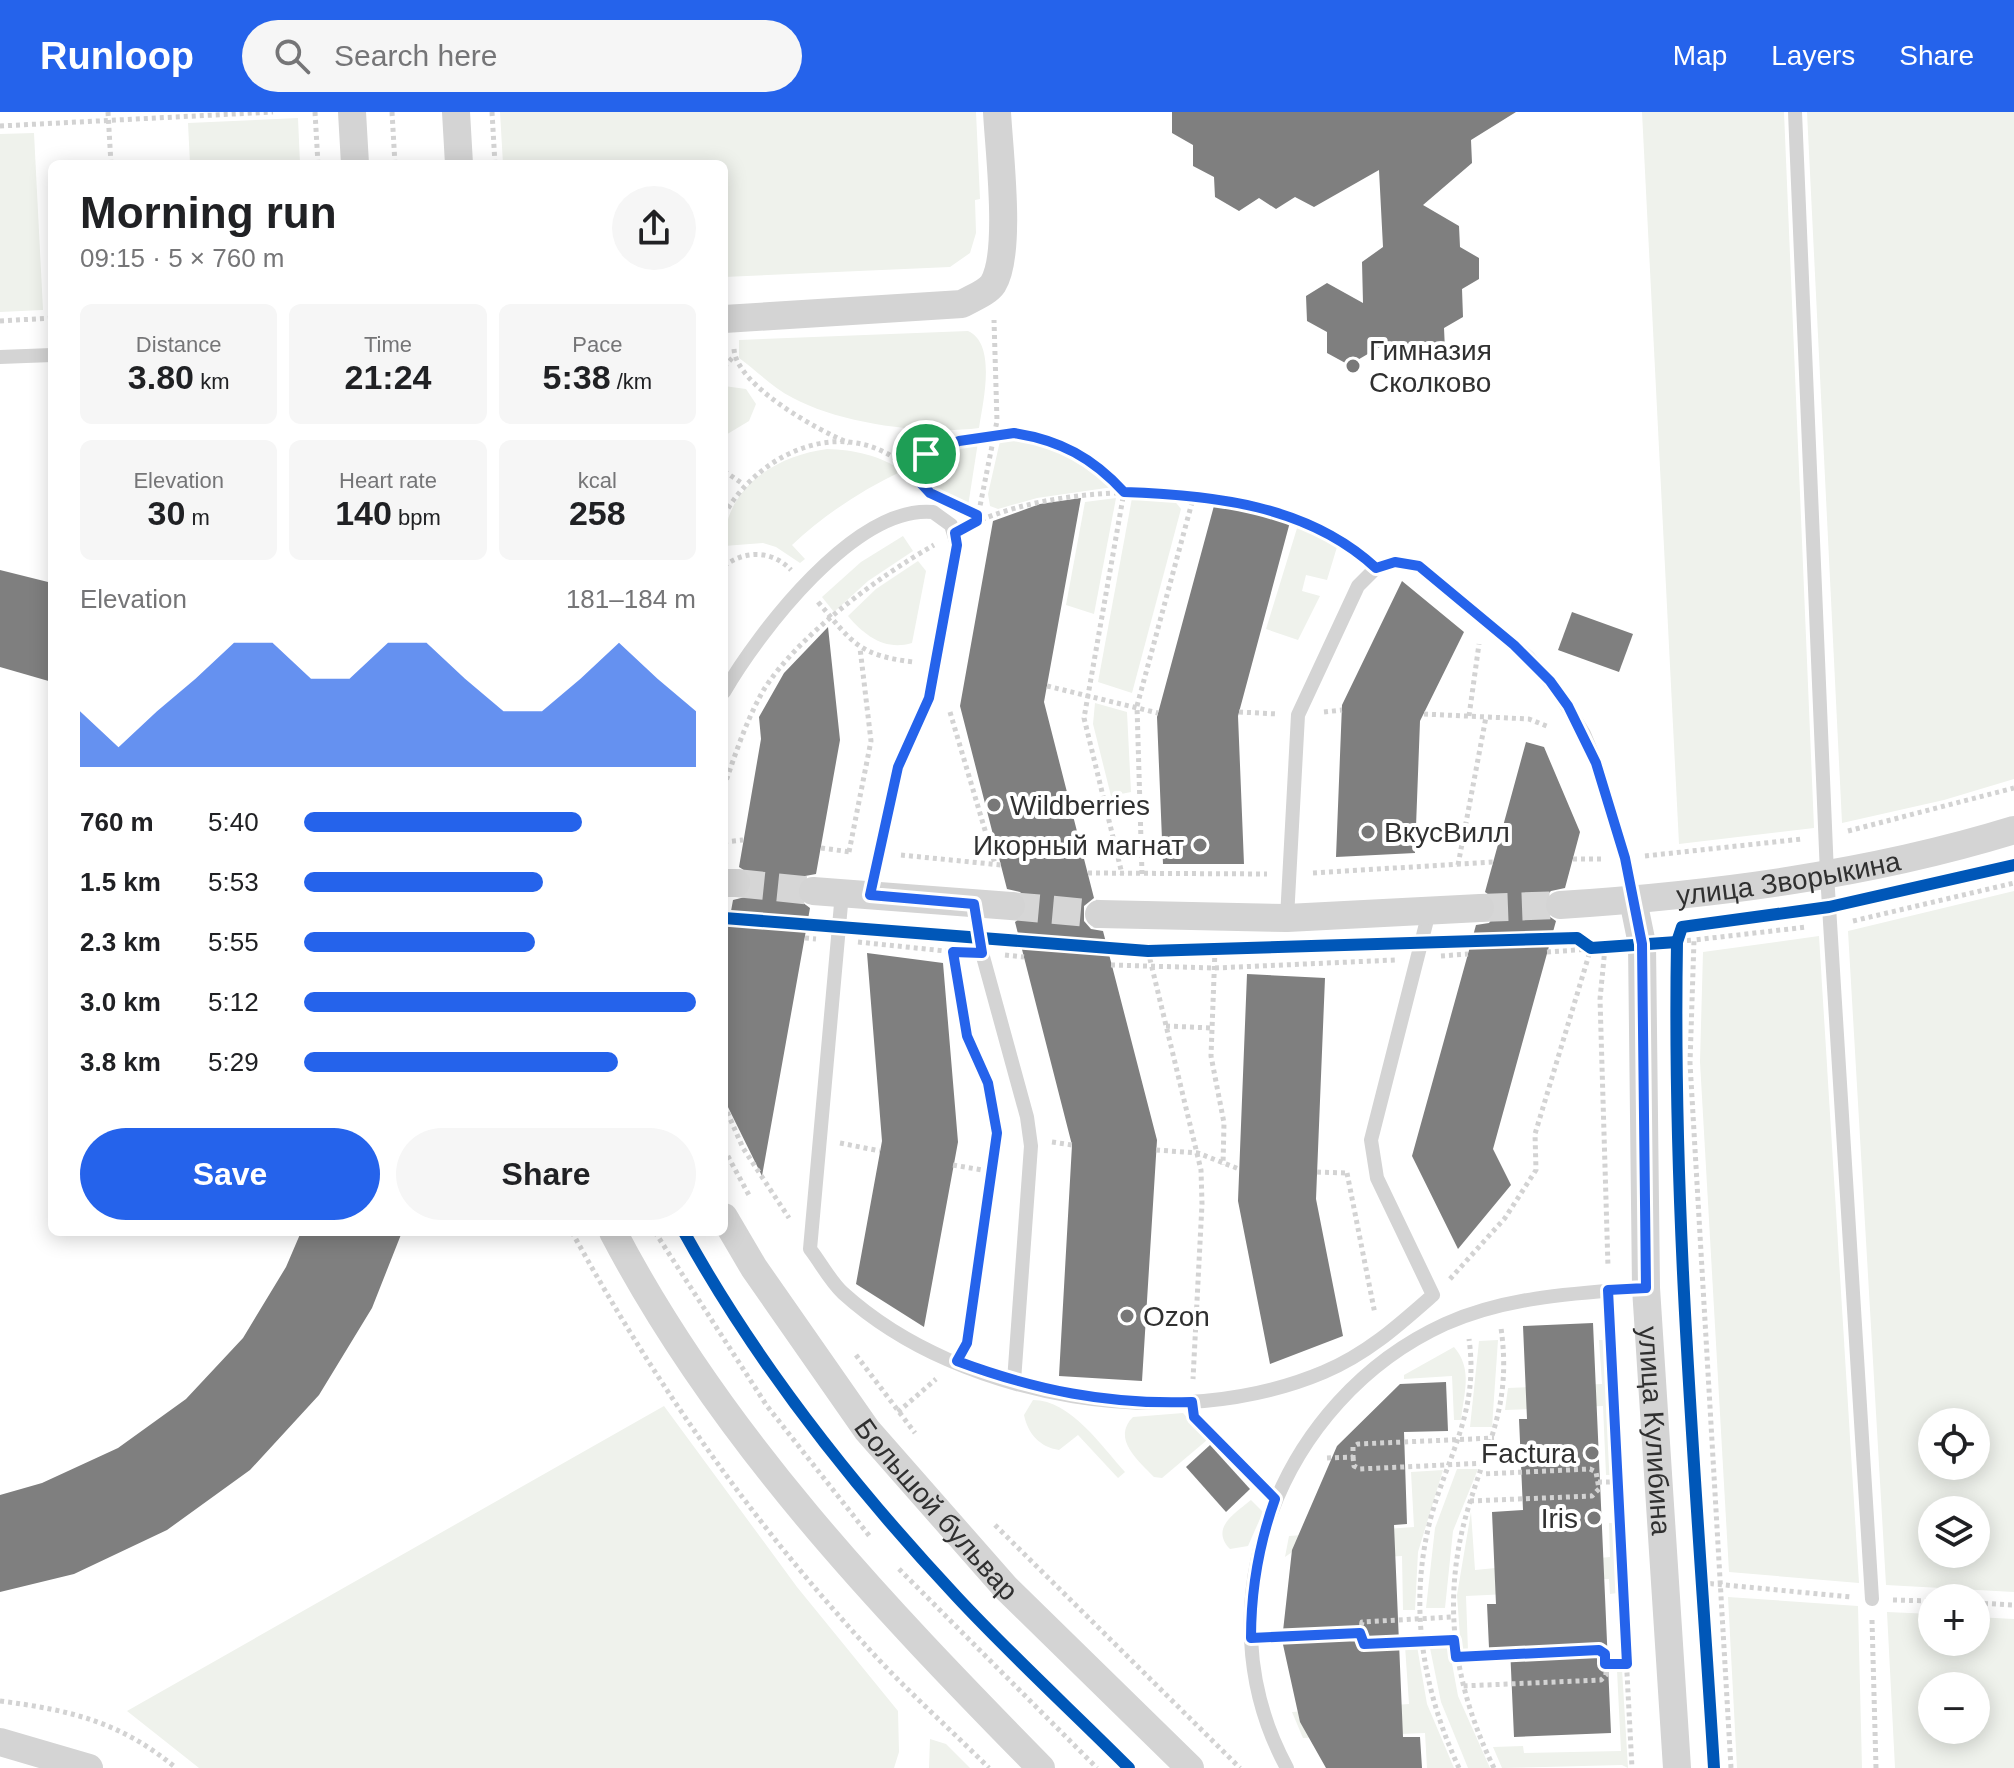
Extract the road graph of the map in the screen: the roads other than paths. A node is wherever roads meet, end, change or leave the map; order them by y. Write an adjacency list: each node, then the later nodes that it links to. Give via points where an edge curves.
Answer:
1 (352, 112): 5 (street)
2 (456, 112): 6 (street)
3 (997, 112): 7 (street, via 1002,211 1000,267 991,287 962,304)
4 (1795, 112): 12 (lane)
5 (355, 160)
6 (459, 160)
7 (728, 319)
8 (48, 355): 9 (lane)
9 (0, 357)
10 (728, 686): 14 (lane, via 771,621 804,584 891,519 933,512 955,533 927,703 898,767 877,853)
11 (2014, 830): 12 (street, улица Зворыкина, via 1956,848)
12 (1827, 874): 15 (street, улица Зворыкина); 27 (lane)
13 (813, 891): 14 (street)
14 (856, 894): 16 (street); 26 (lane, via 839,933 810,1249 842,1292 885,1324 957,1361)
15 (1633, 900): 17 (street, улица Зворыкина); 22 (lane, via 1596,763 1568,706 1528,657 1483,619 1419,566 1395,562 1376,568 1358,586 1298,715); 25 (street, улица Кулибина, via 1642,944)
16 (974, 904): 18 (street); 26 (lane, via 1031,1146)
17 (1560, 905)
18 (1011, 906)
19 (1480, 908): 20 (street)
20 (1429, 912): 22 (street); 26 (lane, via 1372,1125 1371,1151 1377,1178 1433,1295 1380,1341 1323,1373 1275,1389 1192,1402 1135,1404)
21 (1099, 914): 22 (street)
22 (1287, 918)
23 (728, 1224): 31 (street, Большой бульвар, via 867,1430 1005,1587)
24 (615, 1236): 30 (street, via 746,1440 824,1540)
25 (1646, 1288): 32 (lane, via 1498,1306 1463,1317 1375,1366 1316,1426 1275,1499 1259,1549 1252,1596 1251,1638 1261,1699); 33 (street, улица Кулибина)
26 (1014, 1381)
27 (1872, 1599)
28 (0, 1742): 29 (street)
29 (89, 1768)
30 (1041, 1768)
31 (1190, 1768)
32 (1287, 1768)
33 (1677, 1768)

